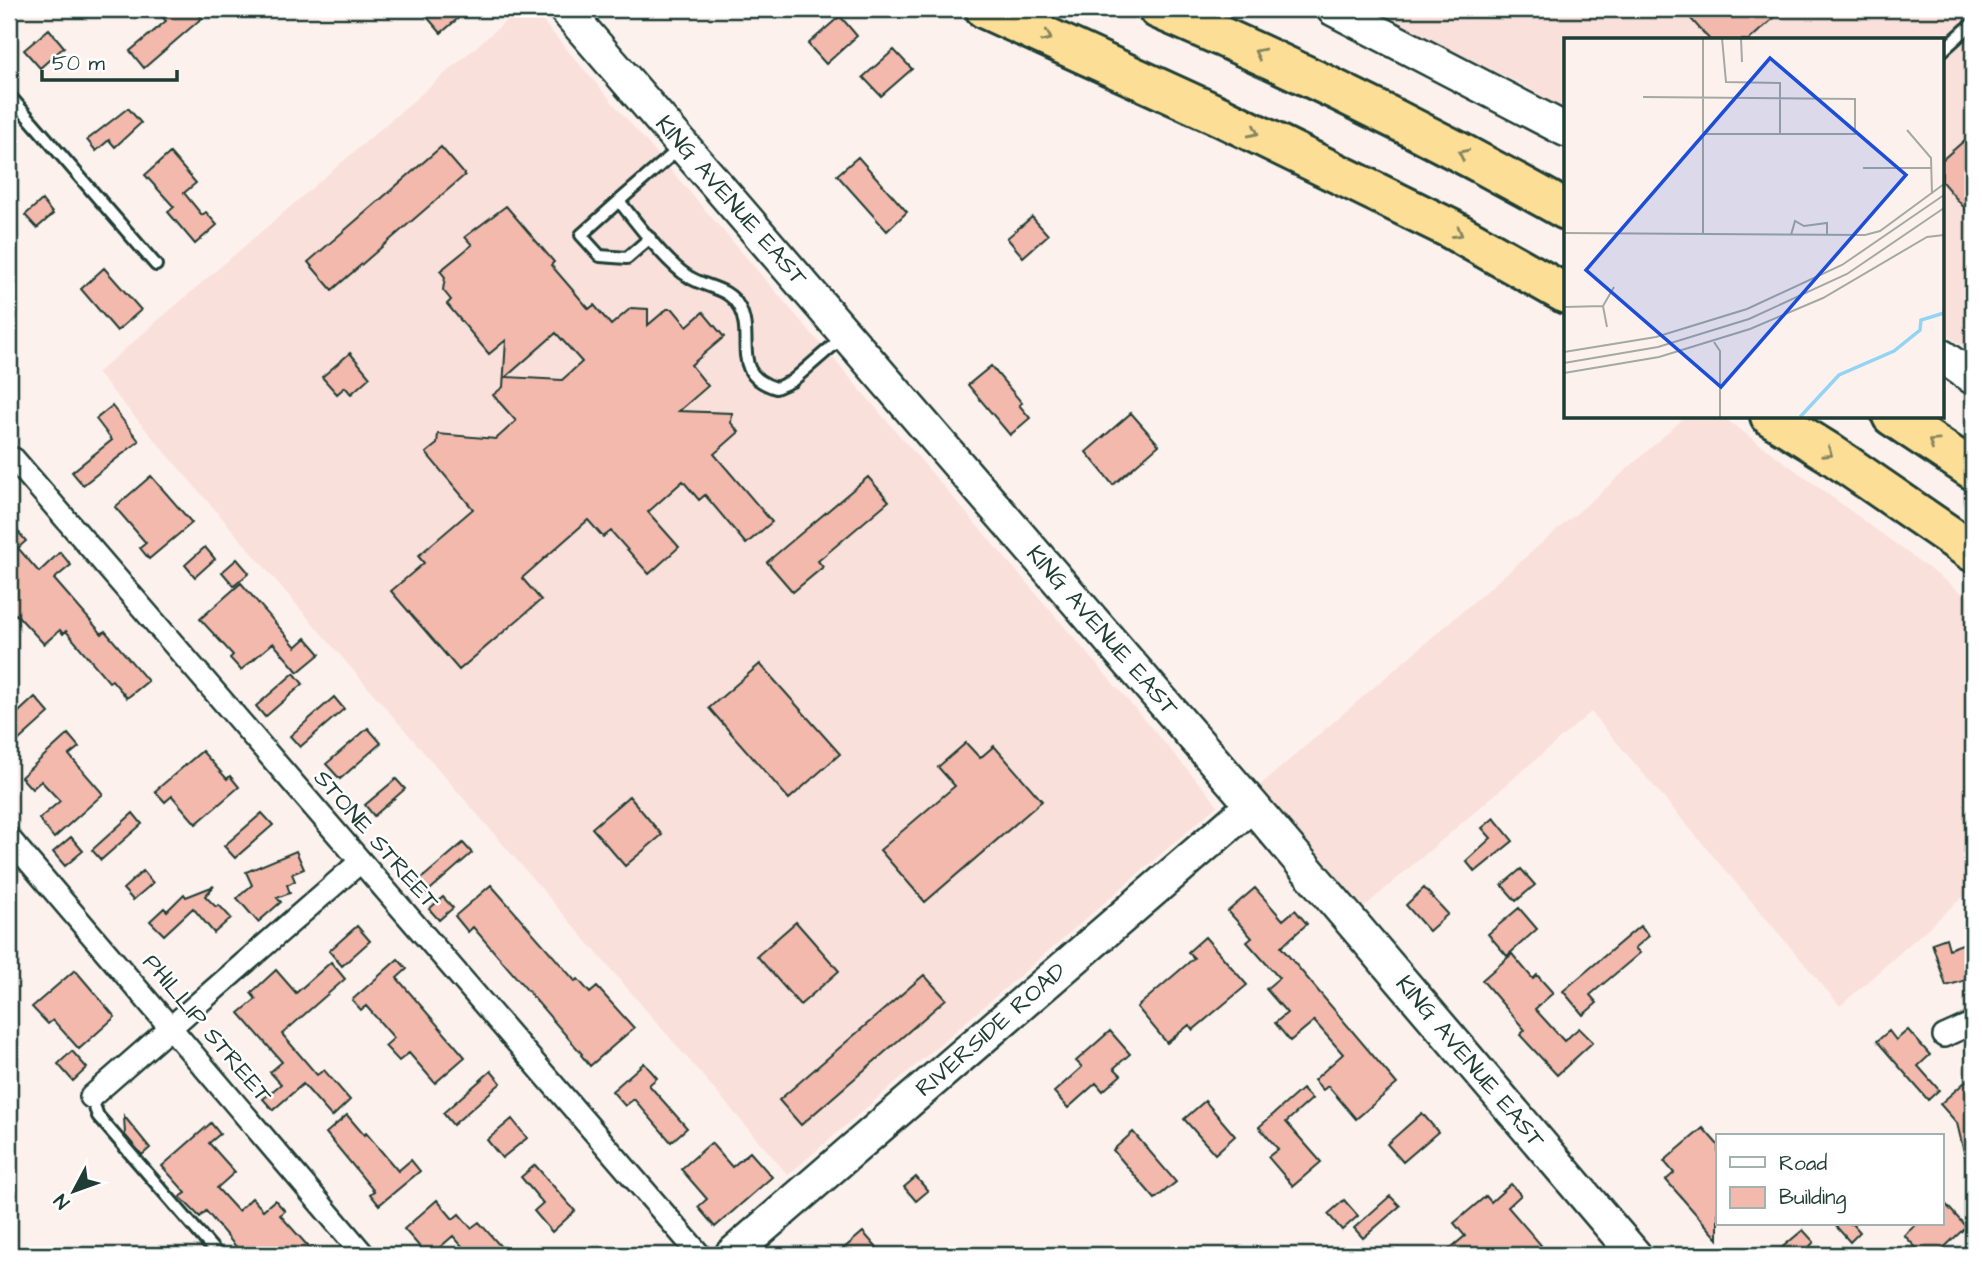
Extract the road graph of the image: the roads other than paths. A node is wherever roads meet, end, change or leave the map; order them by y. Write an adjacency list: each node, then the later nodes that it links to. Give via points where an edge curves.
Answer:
1 (565, 9): 9 (main road, KING AVENUE EAST)
2 (985, 9): 14 (highway, one-way to 14, via 1246,128 1449,228)
3 (1158, 9): 11 (highway, one-way to 3, via 1266,56)
4 (1333, 9): 8 (main road)
5 (1973, 23): 6 (lane)
6 (1944, 49)
7 (9, 95): 13 (lane)
8 (1564, 129)
9 (683, 145): 10 (lane); 15 (main road, KING AVENUE EAST)
10 (620, 201): 12 (lane); 12 (lane, via 581,235 600,256 627,258)
11 (1564, 209)
12 (650, 238): 15 (lane, via 688,277 720,289 739,307 745,324 746,360 763,384 776,388 792,381)
13 (156, 265)
14 (1564, 293)
15 (846, 334): 23 (main road, KING AVENUE EAST)
16 (1944, 357): 17 (main road)
17 (1973, 378)
18 (1773, 418): 22 (highway, one-way to 22)
19 (1895, 418): 21 (highway, one-way to 19)
20 (11, 462): 25 (street, STONE STREET)
21 (1973, 470)
22 (1973, 552)
23 (1252, 805): 33 (main road, RIVERSIDE ROAD); 34 (main road, KING AVENUE EAST)
24 (9, 838): 27 (street, PHILLIP STREET)
25 (360, 862): 27 (street); 32 (street, STONE STREET)
26 (1973, 1023): 28 (street)
27 (170, 1026): 29 (street); 31 (street, PHILLIP STREET)
28 (1944, 1036)
29 (92, 1097): 30 (lane, via 98,1116)
30 (218, 1255)
31 (364, 1255)
32 (700, 1255)
33 (731, 1255)
34 (1635, 1255)

